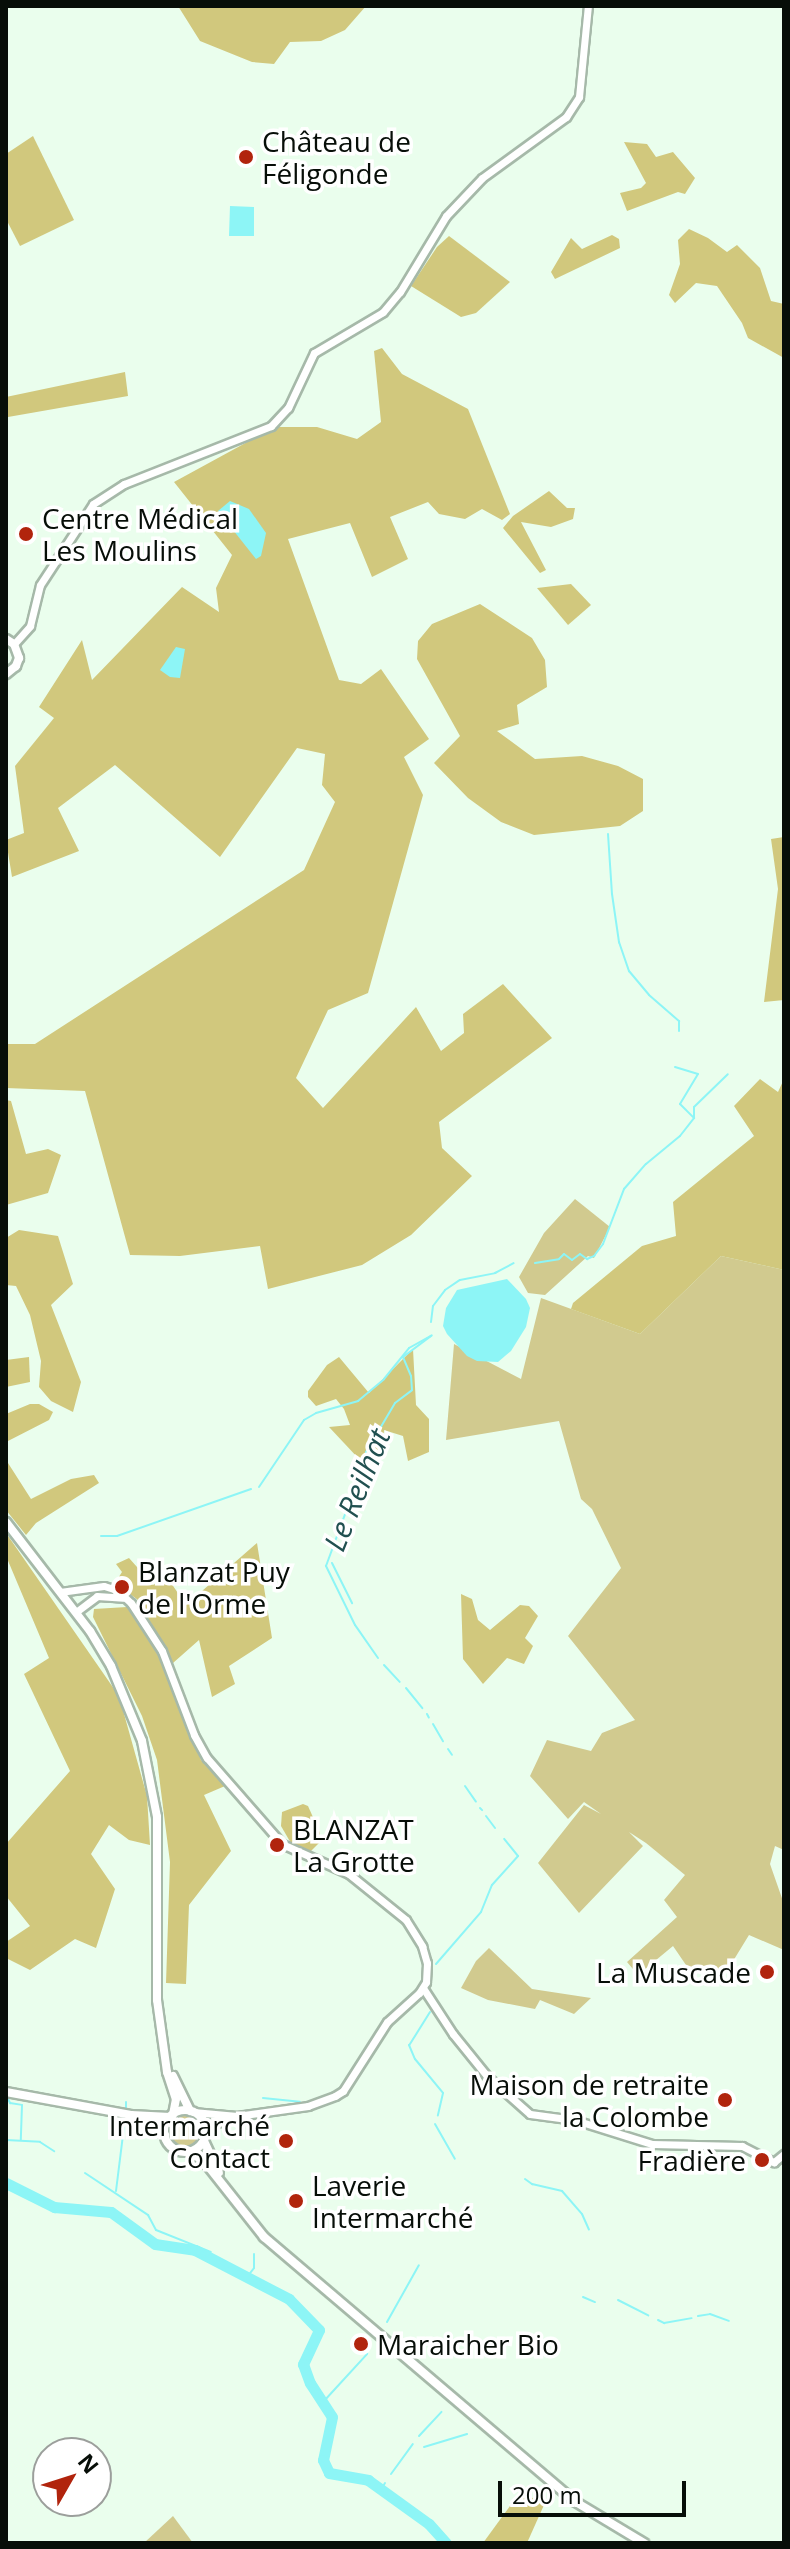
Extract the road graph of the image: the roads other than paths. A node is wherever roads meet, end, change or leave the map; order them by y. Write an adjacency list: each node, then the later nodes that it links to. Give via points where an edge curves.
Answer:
1 (588, 6): 2 (street, via 583,72 566,117 482,178 446,216 400,292 373,320 314,353 288,408 271,426 100,498 40,585 30,626)
2 (10, 642): 3 (main road, via 19,658)
3 (8, 674)
4 (6, 1522): 5 (main road)
5 (60, 1592): 6 (street, via 104,1586); 7 (main road)
6 (126, 1598): 7 (street, via 97,1596); 8 (street, via 162,1651 207,1758 282,1844 349,1874 406,1920 427,1963)
7 (76, 1612): 9 (main road, via 127,1701 152,1781 159,1852)
8 (423, 1988): 14 (street, via 387,2022 343,2091 308,2106); 18 (street, via 487,2076 526,2112 575,2120 652,2144 750,2147 774,2162)
9 (162, 2041): 11 (main road); 13 (main road, via 176,2099)
10 (6, 2092): 12 (main road)
11 (192, 2112): 13 (main road); 14 (street); 16 (main road, via 202,2119)
12 (131, 2115): 13 (main road); 15 (main road)
13 (172, 2116): 15 (main road)
14 (237, 2116): 16 (street, via 215,2124)
15 (165, 2135): 17 (main road, via 175,2150)
16 (205, 2138): 17 (main road); 19 (main road, via 219,2172)
17 (189, 2152): 19 (main road, via 201,2157 252,2224)
18 (784, 2154)
19 (293, 2261): 20 (main road, via 574,2501)
20 (644, 2543)

